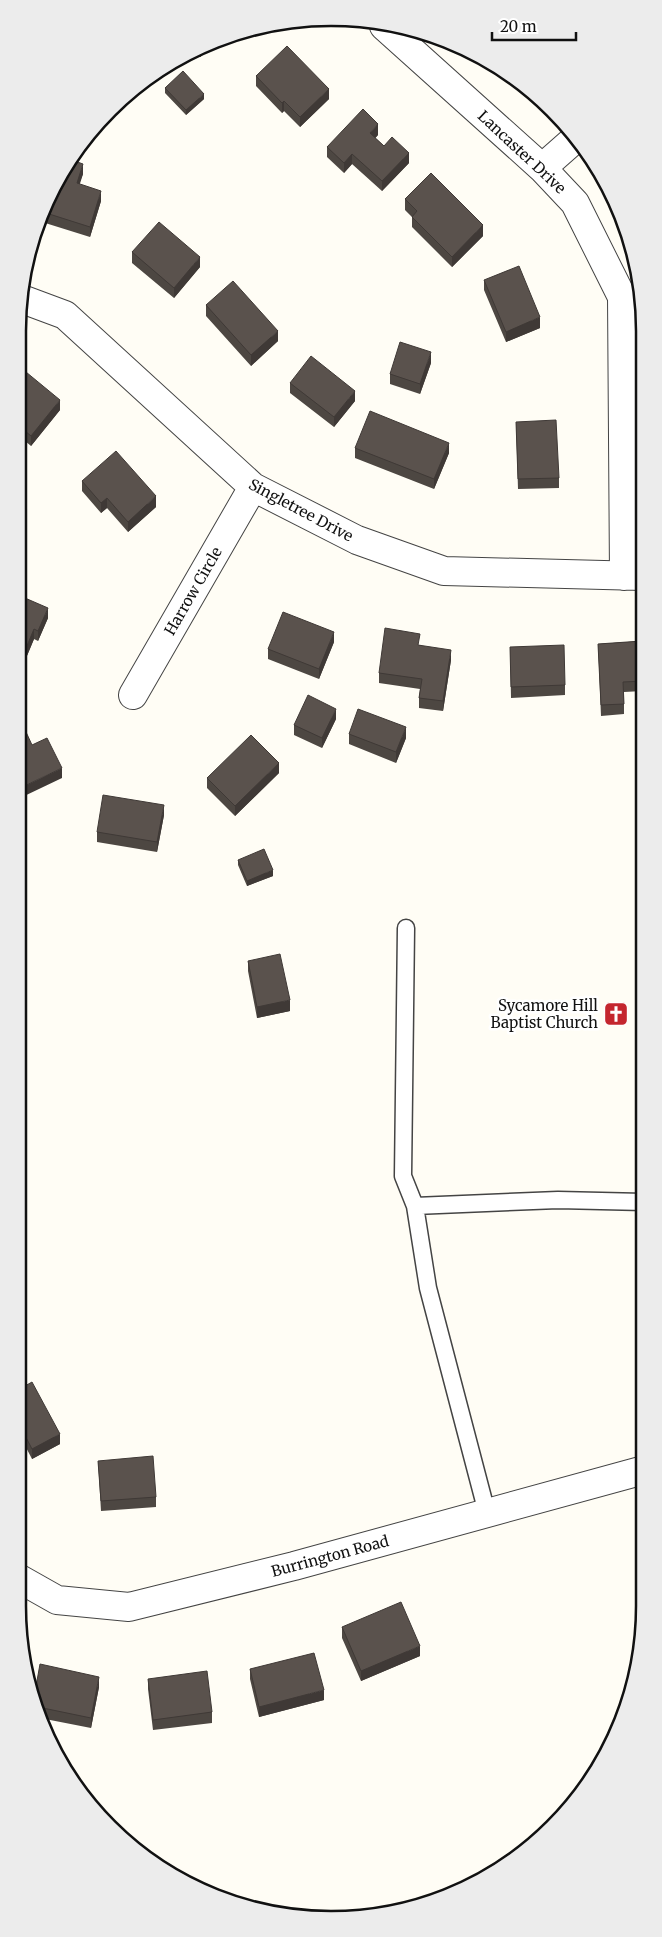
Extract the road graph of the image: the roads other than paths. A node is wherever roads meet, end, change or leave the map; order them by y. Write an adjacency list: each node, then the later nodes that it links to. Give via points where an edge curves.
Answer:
1 (391, 32): 3 (street, Lancaster Drive)
2 (571, 143): 3 (street)
3 (542, 168): 6 (street, Lancaster Drive, via 575,203 622,297)
4 (28, 301): 5 (street, Singletree Drive, via 65,315)
5 (254, 487): 6 (street, Singletree Drive, via 358,540 444,571); 7 (street, Harrow Circle)
6 (633, 576)
7 (133, 695)
8 (406, 928): 10 (lane, via 404,1176)
9 (636, 1202): 10 (lane, via 558,1200)
10 (415, 1206): 12 (lane, via 428,1288)
11 (636, 1472): 12 (street, Burrington Road)
12 (487, 1513): 13 (street, Burrington Road, via 129,1607 57,1600)
13 (26, 1583)

